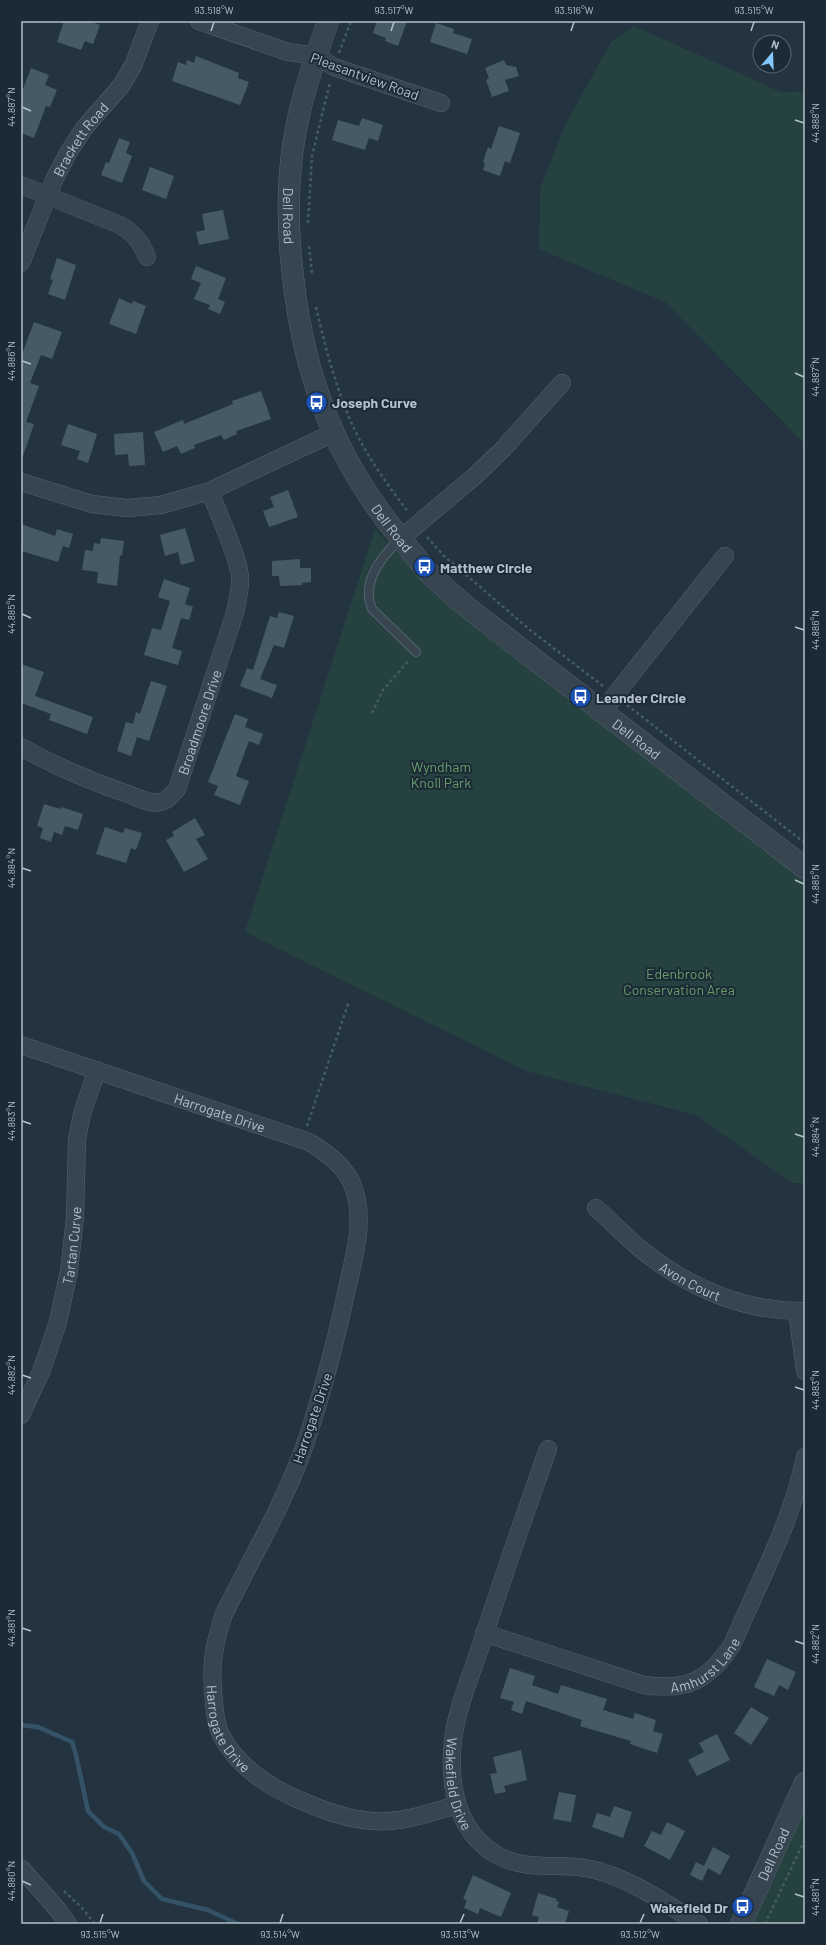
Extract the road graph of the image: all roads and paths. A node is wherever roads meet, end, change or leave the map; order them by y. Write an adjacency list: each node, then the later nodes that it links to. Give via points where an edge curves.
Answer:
1 (150, 21): 7 (street, Brackett Road, via 133,66 121,86 85,127 68,153)
2 (199, 21): 4 (street, Pleasantview Road, via 288,52)
3 (328, 21): 4 (street, Dell Road)
4 (317, 56): 5 (street, Pleasantview Road, via 334,67); 11 (street, Dell Road, via 301,106 291,170 288,230 297,316 304,350)
5 (441, 103)
6 (21, 185): 7 (street)
7 (48, 196): 8 (street, via 132,232 142,244); 9 (street, Brackett Road)
8 (147, 258)
9 (21, 263)
10 (562, 383): 14 (street, via 480,471)
11 (333, 433): 13 (street); 14 (street, Dell Road, via 352,470)
12 (21, 482): 13 (street, via 92,504 127,508 161,505)
13 (210, 491): 19 (street, Broadmoore Drive, via 235,558 240,576 239,595 177,789 170,798 160,802 149,802 76,775)
14 (400, 538): 16 (lane, via 378,563 371,584 369,603); 18 (street, Dell Road, via 433,577 476,615)
15 (725, 556): 18 (street, via 615,695)
16 (416, 652): 17 (path, via 383,690)
17 (372, 713)
18 (604, 713): 20 (street, Dell Road)
19 (21, 747)
20 (803, 861)
21 (349, 1001): 24 (path)
22 (21, 1045): 23 (street, Harrogate Drive)
23 (97, 1070): 24 (street, Harrogate Drive); 28 (street, Tartan Curve, via 82,1114 77,1139 75,1218 69,1271 58,1322 41,1372)
24 (302, 1140): 33 (street, Harrogate Drive, via 327,1153 342,1168 354,1187 359,1230 320,1401 301,1454 224,1614 215,1641 211,1669 220,1734 243,1764 265,1782 291,1797 318,1808 364,1820 389,1821)
25 (596, 1208): 26 (street, Avon Court, via 642,1251 674,1274 701,1288 745,1304)
26 (801, 1311): 27 (street)
27 (805, 1371)
28 (21, 1415)
29 (548, 1448): 31 (street, Wakefield Drive)
30 (805, 1457): 31 (street, Amhurst Lane, via 799,1486 732,1645 720,1662 705,1676 685,1685 665,1688 644,1685)
31 (484, 1633): 33 (street, Wakefield Drive, via 456,1725 452,1771)
32 (805, 1783): 40 (street, Dell Road)
33 (457, 1805): 39 (street, Wakefield Drive, via 465,1824 480,1842 497,1855 539,1867 589,1869 612,1874)
34 (805, 1839): 41 (path)
35 (21, 1868): 37 (street)
36 (61, 1888): 38 (path)
37 (68, 1924)
38 (95, 1924)
39 (699, 1924)
40 (741, 1924)
41 (765, 1924)

